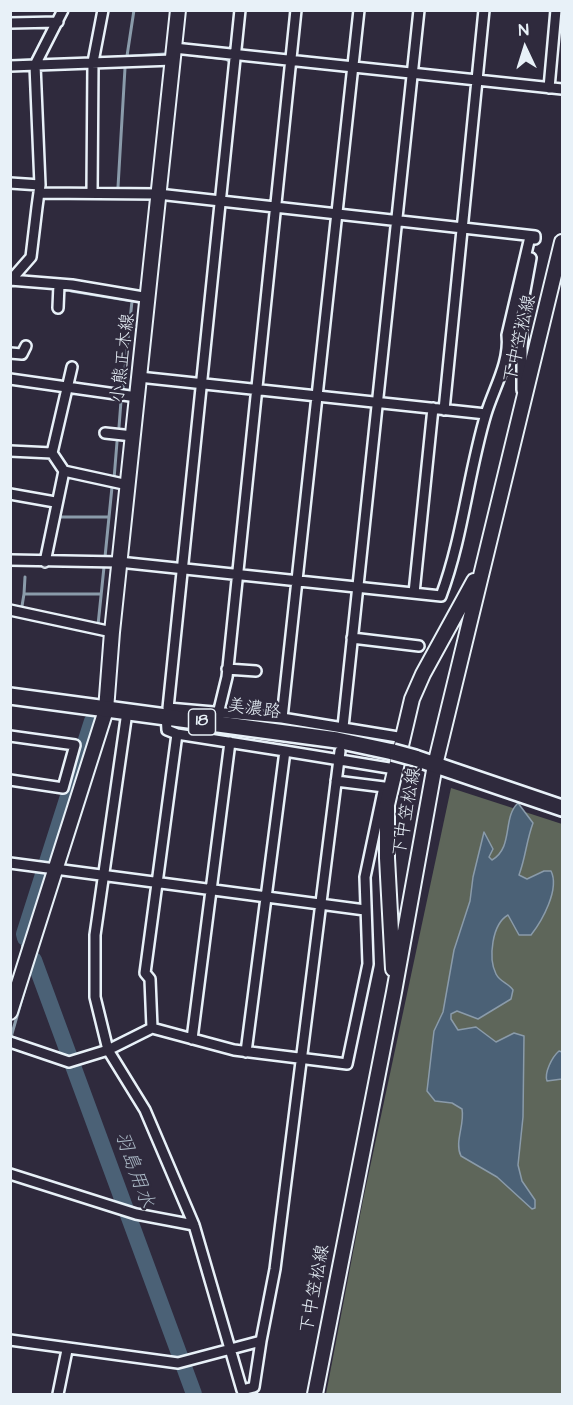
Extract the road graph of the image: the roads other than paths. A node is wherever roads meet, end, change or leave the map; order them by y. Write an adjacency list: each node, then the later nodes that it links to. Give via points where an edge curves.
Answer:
1 (63, 10): 10 (street)
2 (103, 10): 15 (street)
3 (178, 10): 12 (main road, 小熊正木線)
4 (240, 10): 13 (street)
5 (296, 10): 14 (street)
6 (359, 10): 18 (street)
7 (419, 10): 19 (street)
8 (484, 10): 20 (street)
9 (556, 10): 21 (street)
10 (58, 22): 11 (street); 16 (street)
11 (10, 23)
12 (173, 54): 13 (street); 15 (street); 26 (main road, 小熊正木線)
13 (235, 56): 14 (street); 27 (street)
14 (291, 60): 18 (street); 28 (street)
15 (93, 62): 16 (street); 25 (street)
16 (35, 65): 17 (street); 24 (street)
17 (10, 66)
18 (353, 67): 19 (street); 29 (street)
19 (412, 74): 20 (street); 30 (street)
20 (477, 80): 21 (street); 31 (street)
21 (549, 88): 22 (street)
22 (562, 89)
23 (10, 183): 24 (street)
24 (39, 189): 25 (street); 34 (street, via 31,257)
25 (92, 194): 26 (street)
26 (158, 194): 27 (street); 36 (main road, 小熊正木線)
27 (220, 201): 28 (street); 43 (street)
28 (275, 207): 29 (street); 45 (street)
29 (336, 213): 30 (street); 46 (street)
30 (397, 219): 31 (street); 48 (street)
31 (462, 227): 32 (street); 50 (street)
32 (535, 236): 51 (street, via 522,307); 52 (street, via 529,241 507,335 508,347)
33 (562, 242): 51 (main road, 下中笠松線)
34 (11, 280): 35 (street)
35 (59, 284): 36 (street); 37 (street)
36 (148, 298): 41 (main road, 小熊正木線)
37 (58, 308)
38 (26, 346): 39 (street, via 22,354)
39 (10, 353)
40 (72, 367): 44 (street)
41 (139, 377): 43 (street); 47 (main road, 小熊正木線)
42 (10, 379): 44 (street)
43 (201, 384): 45 (street); 65 (street)
44 (67, 387): 47 (street); 56 (street, via 65,421)
45 (256, 389): 46 (street); 66 (street)
46 (317, 396): 48 (street); 67 (street)
47 (137, 397): 54 (main road, 小熊正木線)
48 (379, 403): 49 (street); 68 (street)
49 (433, 408): 50 (street); 69 (street)
50 (444, 410): 52 (street)
51 (523, 411): 61 (main road, 下中笠松線)
52 (486, 414): 69 (street, via 453,564 441,596)
53 (105, 433): 54 (street)
54 (133, 436): 58 (main road, 小熊正木線)
55 (10, 451): 56 (street)
56 (52, 453): 57 (street)
57 (64, 471): 58 (street); 60 (street)
58 (128, 485): 64 (main road, 小熊正木線)
59 (10, 494): 60 (street)
60 (56, 502): 63 (street)
61 (489, 545): 85 (main road, via 472,587 423,674 412,699); 90 (main road, 下中笠松線)
62 (10, 560): 63 (street)
63 (45, 562): 64 (street)
64 (119, 562): 65 (street); 71 (main road, 小熊正木線)
65 (182, 569): 66 (street); 79 (street)
66 (238, 574): 67 (street); 74 (street)
67 (298, 580): 68 (street); 81 (street)
68 (358, 586): 69 (street); 72 (street)
69 (414, 593)
70 (10, 610): 71 (street)
71 (112, 632): 77 (main road, 小熊正木線)
72 (352, 638): 73 (street); 82 (street)
73 (419, 646)
74 (227, 669): 75 (street); 80 (street)
75 (256, 671)
76 (10, 696): 77 (main road, 美濃路 / 18)
77 (106, 710): 78 (main road, 美濃路 / 18); 87 (main road, 小熊正木線)
78 (127, 712): 79 (main road, 美濃路 / 18); 97 (street)
79 (166, 713): 80 (street); 83 (street, via 167,730); 90 (main road, 美濃路 / 18, bridge, via 338,740)
80 (218, 714): 81 (street)
81 (282, 718): 82 (street)
82 (343, 727): 85 (street)
83 (177, 734): 86 (street); 98 (street)
84 (10, 736): 87 (street)
85 (404, 738): 91 (main road)
86 (230, 742): 88 (street); 99 (street)
87 (83, 747): 92 (street, via 63,788); 96 (main road, 小熊正木線)
88 (285, 751): 89 (street); 100 (street)
89 (339, 755): 91 (street); 93 (street)
90 (435, 765): 94 (main road, 美濃路 / 18); 103 (main road, 下中笠松線)
91 (395, 769): 103 (main road, via 387,805)
92 (10, 780)
93 (336, 781): 101 (street); 102 (street, via 384,788 364,876)
94 (562, 808)
95 (10, 863): 96 (street)
96 (54, 869): 97 (street); 104 (main road, 小熊正木線)
97 (104, 876): 98 (street); 108 (street, via 93,971)
98 (157, 882): 99 (street); 105 (street, via 145,973 150,979)
99 (209, 891): 100 (street); 106 (street)
100 (266, 899): 101 (street); 109 (street)
101 (320, 906): 102 (street); 110 (street)
102 (366, 910): 110 (street, via 368,964 348,1064)
103 (394, 992): 118 (main road, 下中笠松線)
104 (10, 1012)
105 (152, 1028): 106 (street); 108 (street)
106 (192, 1039): 109 (street)
107 (10, 1042): 108 (street, via 69,1062)
108 (108, 1050): 112 (street, via 145,1110)
109 (246, 1052): 110 (street)
110 (300, 1059): 114 (street, via 275,1269)
111 (10, 1173): 112 (street, via 136,1214)
112 (194, 1225): 116 (street)
113 (10, 1340): 115 (street)
114 (261, 1341): 116 (street); 116 (street, via 254,1387 242,1390)
115 (67, 1350): 116 (street, via 178,1364); 117 (street)
116 (230, 1350)
117 (58, 1395)
118 (315, 1395)

